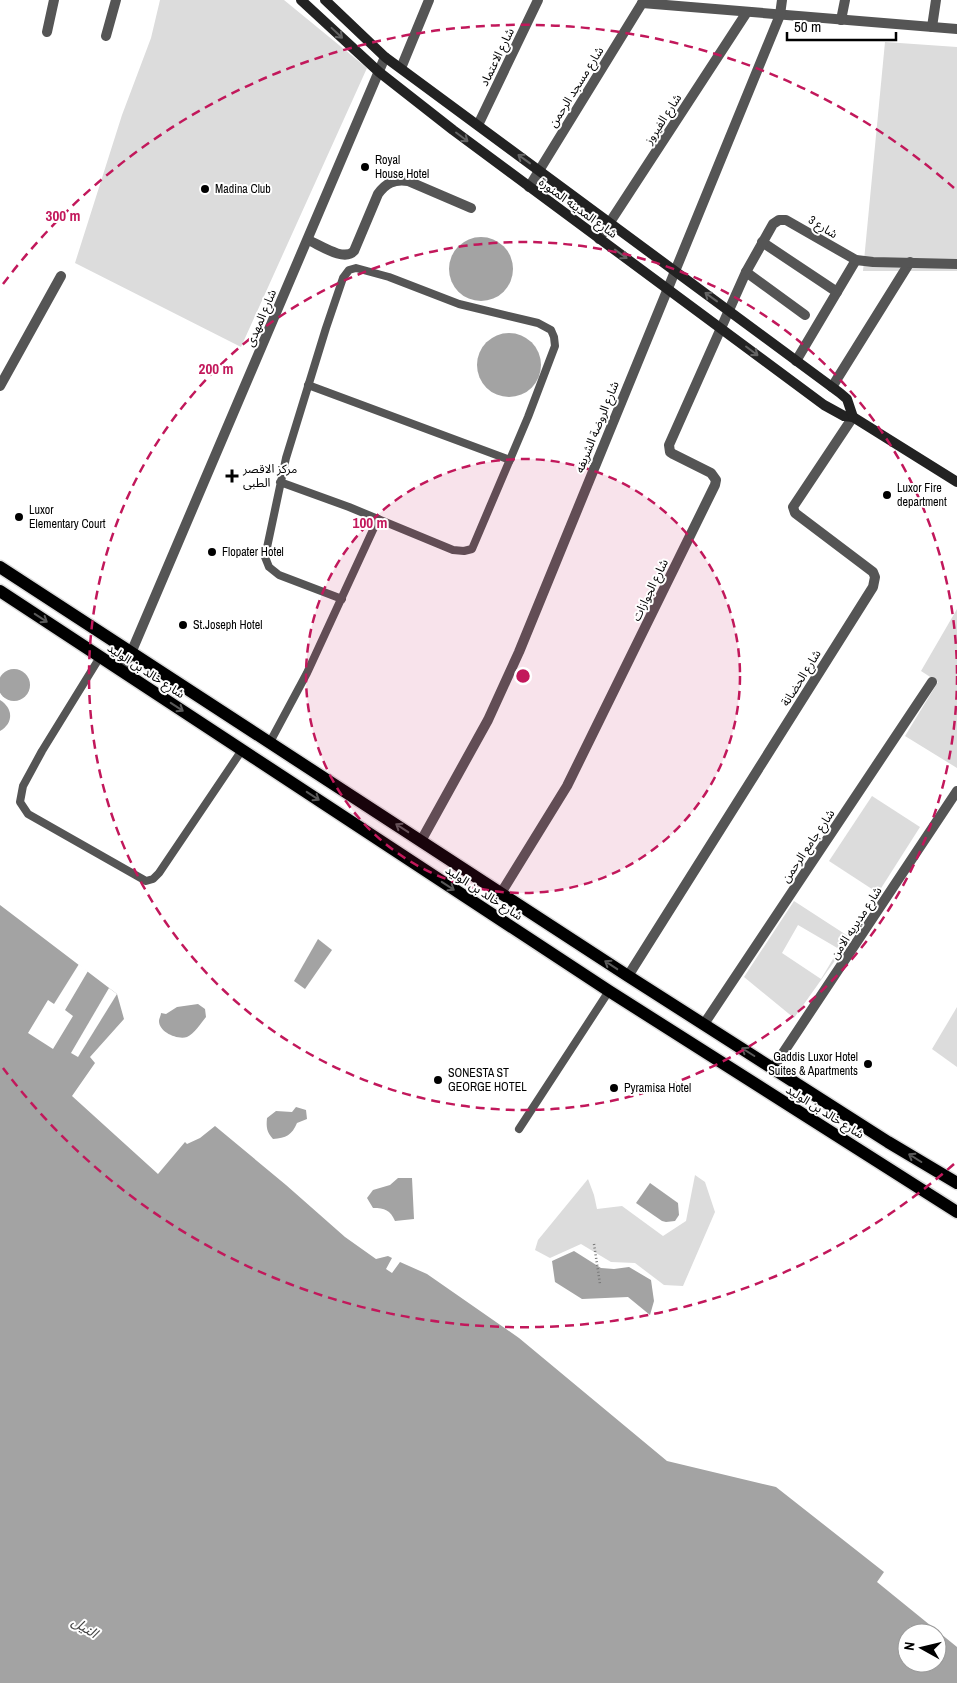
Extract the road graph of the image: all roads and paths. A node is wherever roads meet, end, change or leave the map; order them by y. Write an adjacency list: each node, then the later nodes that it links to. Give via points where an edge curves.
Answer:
1 (54, 0): 17 (street)
2 (116, 0): 18 (street)
3 (302, 0): 21 (main road, شارع المدينه المنورة, one-way to 21)
4 (325, 0): 19 (main road, شارع المدينه المنورة)
5 (429, 0): 20 (street)
6 (538, 0): 22 (street, شارع الاعتماد)
7 (782, 0): 13 (street, شارع الروضة الشريفه)
8 (845, 0): 14 (street)
9 (936, 0): 15 (street)
10 (643, 2): 11 (street); 23 (street, شارع مسجد الرحمن)
11 (728, 5): 12 (street)
12 (747, 12): 13 (street); 26 (street, شارع الفيروز)
13 (780, 15): 14 (street); 33 (street, شارع الروضة الشريفه)
14 (842, 20): 15 (street)
15 (932, 27): 16 (street)
16 (957, 29)
17 (47, 32)
18 (106, 36)
19 (385, 57): 20 (main road, شارع المدينه المنورة); 21 (street, شارع المهدى)
20 (401, 68): 22 (main road, شارع المدينه المنورة)
21 (379, 72): 24 (main road, شارع المدينه المنورة, one-way to 24); 28 (street, شارع المهدى)
22 (478, 125): 23 (main road, شارع المدينه المنورة, one-way to 22)
23 (539, 170): 24 (street, شارع مسجد الرحمن); 26 (main road, شارع المدينه المنورة)
24 (528, 187): 27 (main road, شارع المدينه المنورة)
25 (471, 208): 28 (street, via 399,180 390,182 378,194 351,254 343,256)
26 (610, 222): 27 (street, شارع الفيروز); 33 (main road, شارع المدينه المنورة)
27 (599, 239): 36 (main road, شارع المدينه المنورة, one-way to 36)
28 (308, 240): 53 (street, شارع المهدى)
29 (762, 242): 30 (street, شارع 3, via 773,224 786,220); 34 (street, شارع 3); 37 (street)
30 (856, 260): 31 (street, شارع 3); 37 (street)
31 (910, 262): 32 (street, شارع 3); 44 (street)
32 (957, 264)
33 (674, 271): 36 (street, شارع الروضة الشريفه); 38 (main road, شارع المدينه المنورة, one-way to 33)
34 (746, 272): 38 (street, شارع 3); 39 (street)
35 (62, 276): 43 (street)
36 (667, 288): 40 (main road, شارع المدينه المنورة); 61 (street, شارع الروضة الشريفه, via 504,687)
37 (837, 292): 41 (street)
38 (730, 310): 40 (street, شارع الجوازات); 41 (main road, شارع المدينه المنورة)
39 (805, 315)
40 (722, 329): 45 (main road, شارع المدينه المنورة, one-way to 45, via 834,412); 62 (street, شارع الجوازات, via 669,445 670,452 712,474 715,485 567,786)
41 (796, 361): 44 (main road, شارع المدينه المنورة)
42 (308, 385): 46 (lane); 46 (lane, via 343,278 352,268 389,277 459,304 538,323 551,330 555,346); 47 (lane)
43 (0, 386)
44 (832, 387): 45 (main road, شارع المدينه المنورة, via 847,400)
45 (853, 417): 48 (main road, شارع المدينه المنورة); 63 (street, شارع الحضانة, via 794,503 793,510 872,572 875,577 873,588)
46 (510, 460): 49 (lane, via 472,549 453,550)
47 (280, 482): 49 (lane); 52 (lane, via 266,557 269,567 278,575)
48 (957, 482)
49 (378, 519): 52 (lane)
50 (0, 567): 53 (main road, شارع خالد بن الوليد)
51 (0, 591): 54 (main road, شارع خالد بن الوليد, one-way to 54)
52 (342, 599): 58 (lane)
53 (132, 653): 55 (street, شارع المهدى); 57 (main road, شارع خالد بن الوليد)
54 (100, 657): 55 (main road, شارع خالد بن الوليد); 59 (lane, via 23,786 20,802 28,814 149,881 159,873)
55 (122, 671): 59 (main road, شارع خالد بن الوليد, one-way to 59)
56 (932, 682): 65 (street, شارع جامع الرحمن)
57 (254, 732): 58 (main road, شارع خالد بن الوليد); 59 (main road)
58 (270, 742): 61 (main road, شارع خالد بن الوليد, one-way to 58)
59 (242, 750): 64 (main road, شارع خالد بن الوليد, one-way to 64)
60 (957, 791): 66 (street, شارع مديريه الامن)
61 (421, 841): 62 (main road, شارع خالد بن الوليد)
62 (501, 893): 63 (main road, شارع خالد بن الوليد, one-way to 62)
63 (628, 976): 65 (main road, شارع خالد بن الوليد)
64 (609, 991): 67 (lane); 69 (main road, شارع خالد بن الوليد)
65 (704, 1024): 66 (main road, شارع خالد بن الوليد, one-way to 65)
66 (774, 1068): 68 (main road, شارع خالد بن الوليد, one-way to 66)
67 (519, 1129)
68 (957, 1183)
69 (957, 1212)
70 (594, 1244): 71 (path)
71 (600, 1284)

